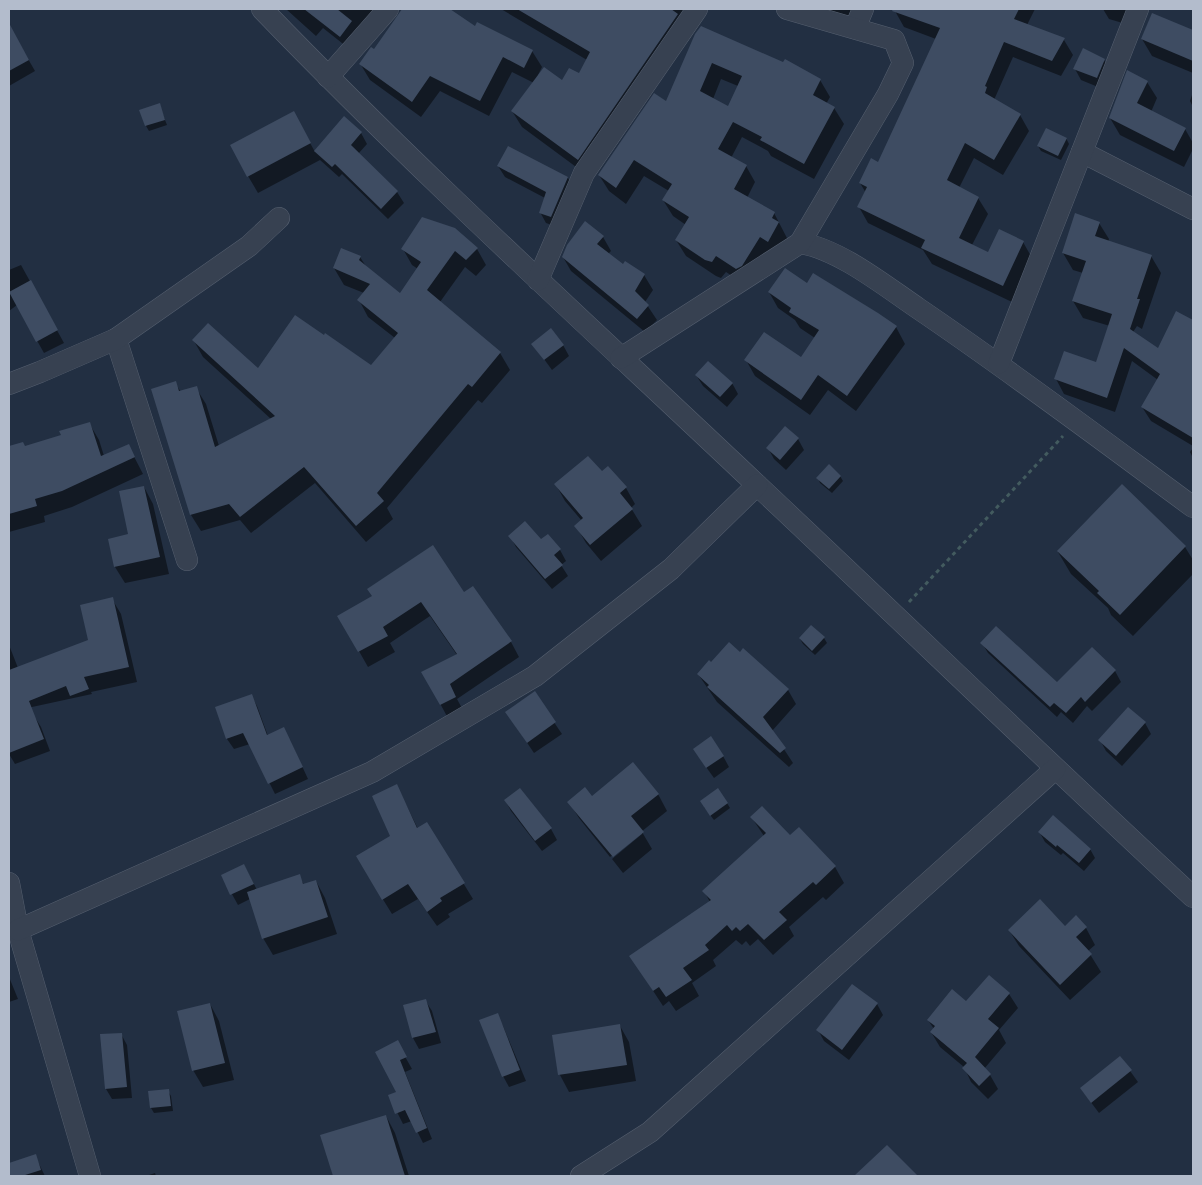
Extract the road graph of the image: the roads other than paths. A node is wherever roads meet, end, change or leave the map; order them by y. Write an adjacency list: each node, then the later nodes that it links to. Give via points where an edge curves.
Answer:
1 (262, 9): 7 (street)
2 (388, 9): 7 (street)
3 (697, 9): 12 (street, via 584,174)
4 (787, 9): 6 (street)
5 (1138, 9): 8 (street)
6 (859, 18): 11 (street, via 894,40 903,62 888,94)
7 (328, 77): 12 (street)
8 (1082, 152): 9 (street); 15 (street)
9 (1193, 209)
10 (279, 218): 13 (street, via 249,246)
11 (800, 243): 14 (street); 15 (street, via 814,245 857,268)
12 (538, 280): 14 (street)
13 (116, 339): 16 (street); 19 (street)
14 (622, 358): 17 (street)
15 (999, 363): 18 (street)
16 (9, 384)
17 (758, 485): 20 (street); 23 (street, via 671,569 535,676 372,772)
18 (1193, 507)
19 (186, 560)
20 (1055, 769): 22 (street); 25 (street, via 650,1132)
21 (9, 883): 23 (street)
22 (1193, 897)
23 (18, 930): 24 (street)
24 (90, 1176)
25 (581, 1176)

